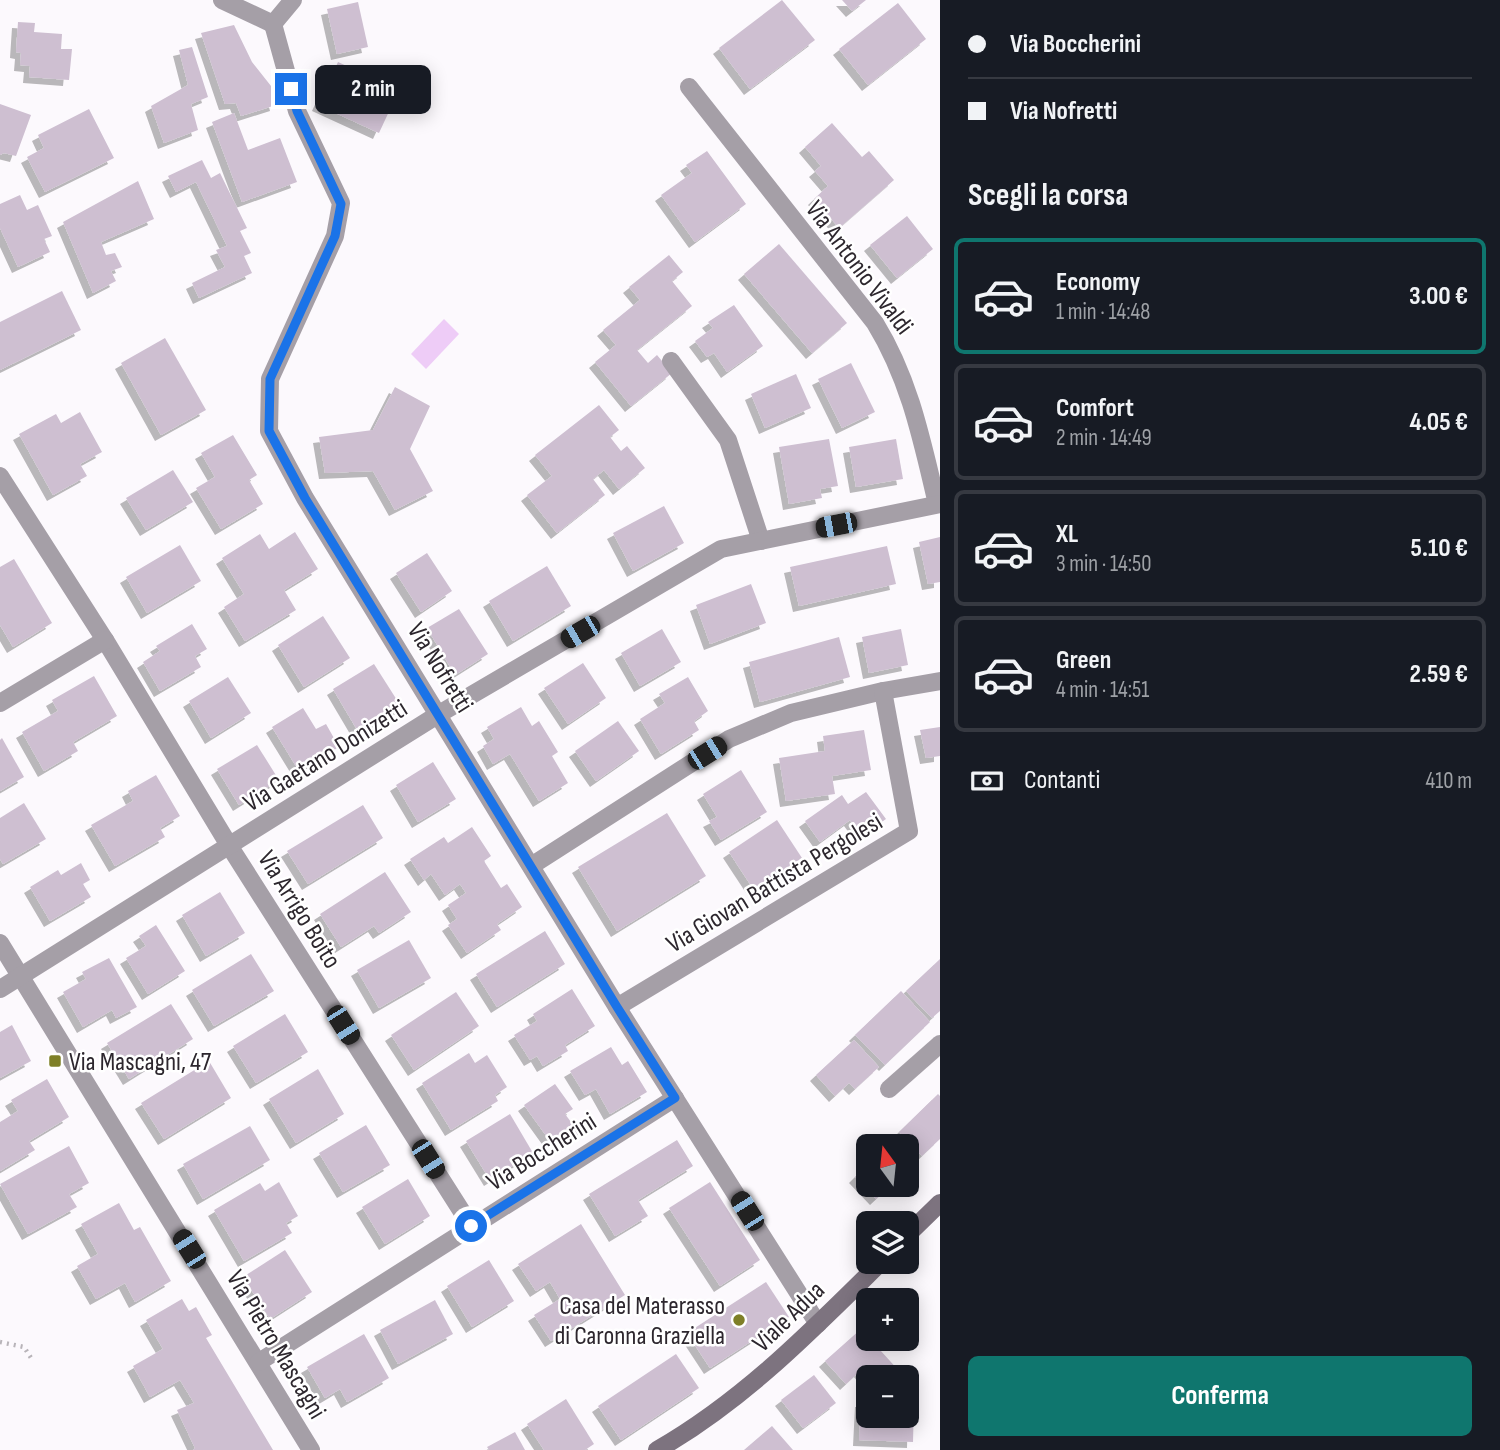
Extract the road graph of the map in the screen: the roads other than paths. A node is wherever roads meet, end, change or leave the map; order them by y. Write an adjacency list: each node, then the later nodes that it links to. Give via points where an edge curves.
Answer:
1 (222, 0): 3 (street)
2 (293, 0): 3 (street)
3 (273, 24): 13 (street, Via Nofretti, via 297,111 341,204 335,236 270,379 269,431 305,498)
4 (689, 88): 7 (street, Via Antonio Vivaldi, via 884,337 913,404)
5 (671, 361): 8 (street, via 728,440)
6 (0, 475): 9 (street, Via Arrigo Boito)
7 (939, 504): 8 (street, Via Gaetano Donizetti)
8 (761, 541): 13 (street, Via Gaetano Donizetti, via 720,549)
9 (105, 640): 12 (street); 14 (street, Via Arrigo Boito)
10 (940, 681): 11 (street)
11 (883, 691): 15 (street, via 791,713 729,739); 19 (street, Via Giovan Battista Pergolesi, via 909,831)
12 (0, 703)
13 (439, 714): 14 (street, Via Gaetano Donizetti); 15 (street, Via Nofretti)
14 (230, 847): 17 (street, Via Gaetano Donizetti); 25 (street, Via Arrigo Boito)
15 (531, 866): 19 (street, Via Nofretti)
16 (0, 943): 17 (street, Via Pietro Mascagni)
17 (21, 976): 18 (street, Via Gaetano Donizetti); 28 (street, Via Pietro Mascagni)
18 (0, 989)
19 (617, 1007): 22 (street, Via Nofretti)
20 (940, 1044): 21 (street)
21 (889, 1089)
22 (675, 1098): 25 (street, Via Boccherini); 27 (street, Via Nofretti)
23 (940, 1203): 24 (main road)
24 (919, 1223)
25 (471, 1226): 28 (street, Via Boccherini)
26 (869, 1274): 27 (main road, Viale Adua)
27 (818, 1324): 30 (main road, Viale Adua, via 733,1400)
28 (259, 1362): 29 (street, Via Pietro Mascagni)
29 (311, 1450)
30 (657, 1450)

